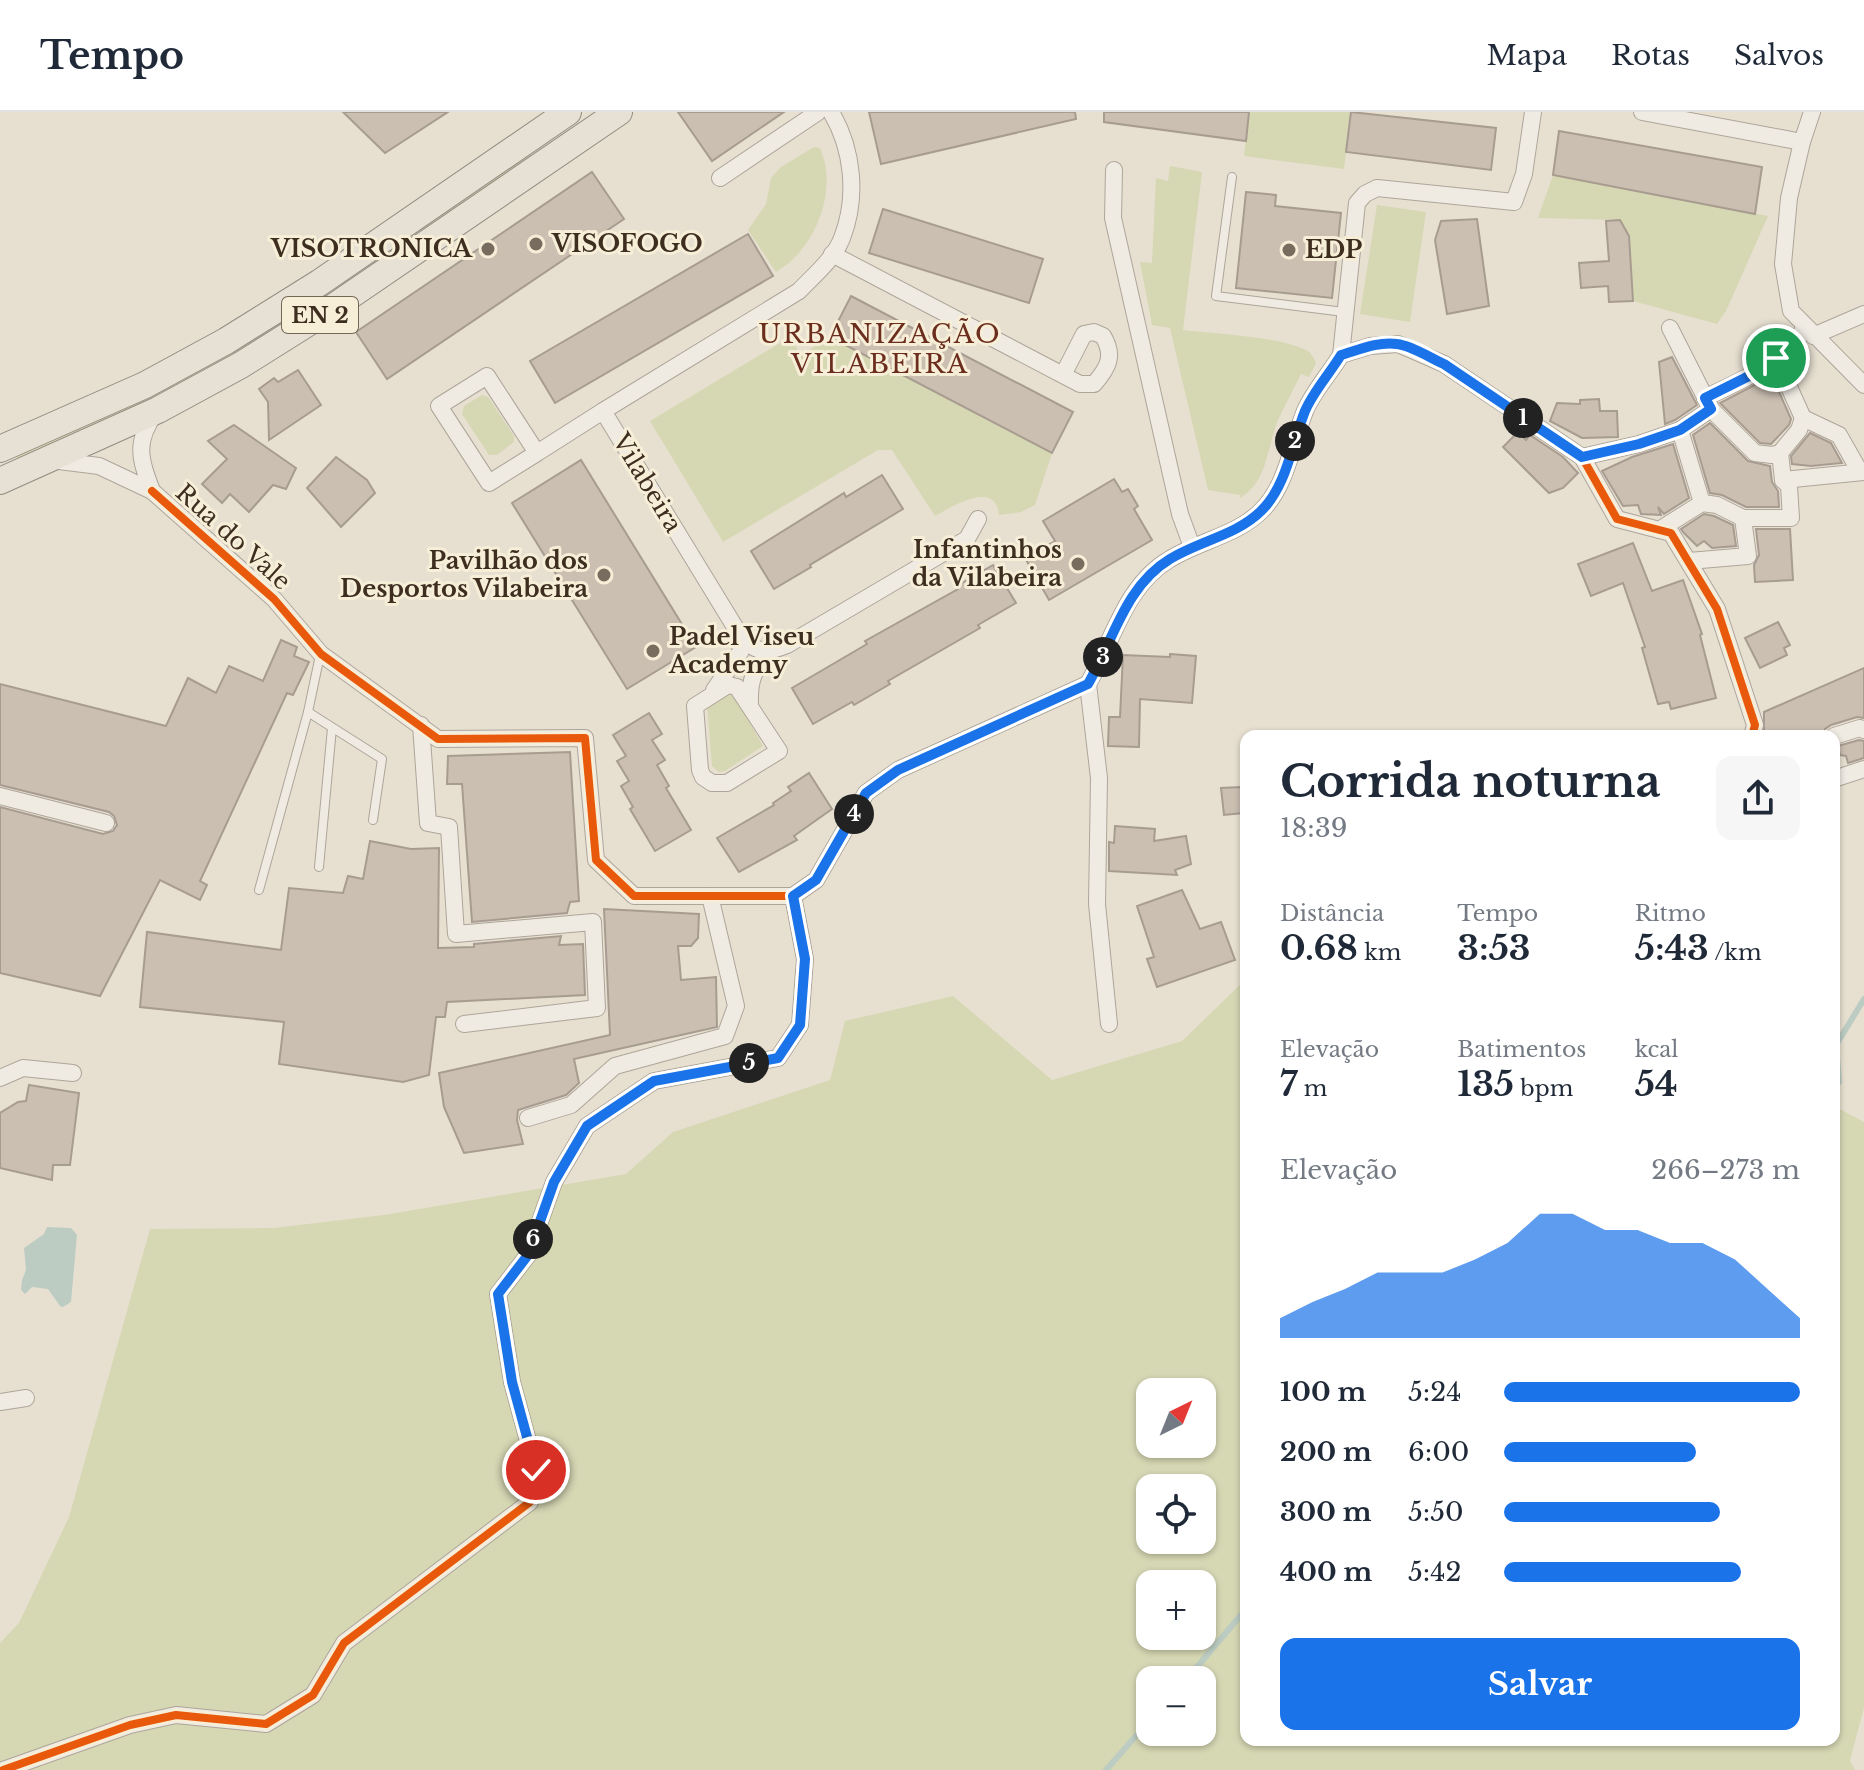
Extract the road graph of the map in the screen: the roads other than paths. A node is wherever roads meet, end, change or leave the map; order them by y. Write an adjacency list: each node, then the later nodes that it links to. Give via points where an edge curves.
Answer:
1 (619, 112): 22 (main road, EN 2, via 335,306)
2 (818, 112): 11 (street)
3 (831, 112): 12 (street, Vilabeira, via 850,159 851,198 842,239)
4 (1533, 112): 13 (street, via 1524,174 1514,202 1377,188 1365,194 1357,203)
5 (1642, 112): 8 (street)
6 (1812, 112): 8 (street)
7 (561, 115): 26 (main road, EN 2, via 226,341 145,385)
8 (1802, 142): 16 (street, via 1789,198 1783,264 1791,311)
9 (1114, 170): 39 (street, via 1113,218)
10 (1232, 177): 13 (lane, via 1216,296)
11 (720, 178)
12 (832, 254): 19 (street); 23 (street, Vilabeira, via 799,291)
13 (1344, 312): 17 (street)
14 (1864, 314): 16 (street)
15 (1670, 328): 21 (street)
16 (1808, 332): 18 (street); 20 (street)
17 (1341, 355): 29 (street, via 1398,344 1422,354); 39 (street, via 1306,408 1279,486 1262,510)
18 (1776, 358): 21 (street); 24 (street)
19 (1063, 375)
20 (1864, 385)
21 (1708, 404): 25 (street); 28 (street, via 1755,453)
22 (158, 410): 30 (main road, EN 2); 34 (street, via 145,427 139,458)
23 (603, 411): 27 (street); 41 (street, Vilabeira)
24 (1803, 418): 28 (street); 31 (street, via 1839,435)
25 (1680, 430): 29 (street); 35 (street)
26 (0, 449)
27 (537, 453): 27 (street, via 487,376 439,406 489,483)
28 (1780, 453): 32 (street)
29 (1582, 457): 38 (street, via 1617,519)
30 (45, 459): 33 (main road, EN 2); 34 (street, via 99,466)
31 (1862, 472): 32 (street)
32 (1783, 480): 36 (street, via 1789,486 1791,518)
33 (0, 481)
34 (152, 491): 43 (street, Rua do Vale, via 274,599)
35 (1702, 503): 36 (street); 38 (street)
36 (1743, 518): 40 (street, via 1748,556)
37 (978, 519): 42 (street, via 967,539)
38 (1659, 530): 40 (street, via 1671,533)
39 (1192, 547): 44 (street, via 1144,579)
40 (1689, 561): 50 (street, via 1717,609)
41 (738, 632): 42 (street, Vilabeira, via 757,651); 45 (street, via 741,651)
42 (770, 653): 46 (street, via 751,677)
43 (321, 654): 47 (lane); 48 (street, Rua do Vale)
44 (1088, 684): 61 (street, via 898,770 877,785 866,793 816,880); 63 (street, via 1099,778 1097,904)
45 (707, 699): 46 (street, via 728,685 737,687); 46 (street, via 695,706 700,770 719,785 779,751)
46 (750, 703)
47 (308, 712): 49 (lane); 59 (lane)
48 (421, 725): 60 (street, Rua do Vale, via 438,739 585,738 596,860 634,896); 62 (street, via 428,823 449,827 456,934 593,922 597,1008)
49 (332, 728): 56 (lane, via 382,759); 58 (lane)
50 (1754, 730)
51 (1864, 730): 52 (street)
52 (1840, 734)
53 (1864, 769): 54 (street)
54 (1840, 777)
55 (0, 796): 57 (street)
56 (373, 820)
57 (106, 823)
58 (319, 867)
59 (259, 890)
60 (710, 896): 61 (street, Rua do Vale); 66 (street, via 736,1006 725,1036 615,1066 571,1105)
61 (793, 896): 69 (street, via 805,959 800,1025 778,1058 654,1081 587,1126 554,1182 528,1255 498,1294 512,1382 536,1470 530,1502 344,1643 313,1695 266,1724 176,1715 130,1725)
62 (464, 1024)
63 (1109, 1024)
64 (73, 1073): 65 (street, via 23,1068)
65 (0, 1078)
66 (528, 1118)
67 (26, 1398): 68 (street)
68 (0, 1402)
69 (3, 1770)

